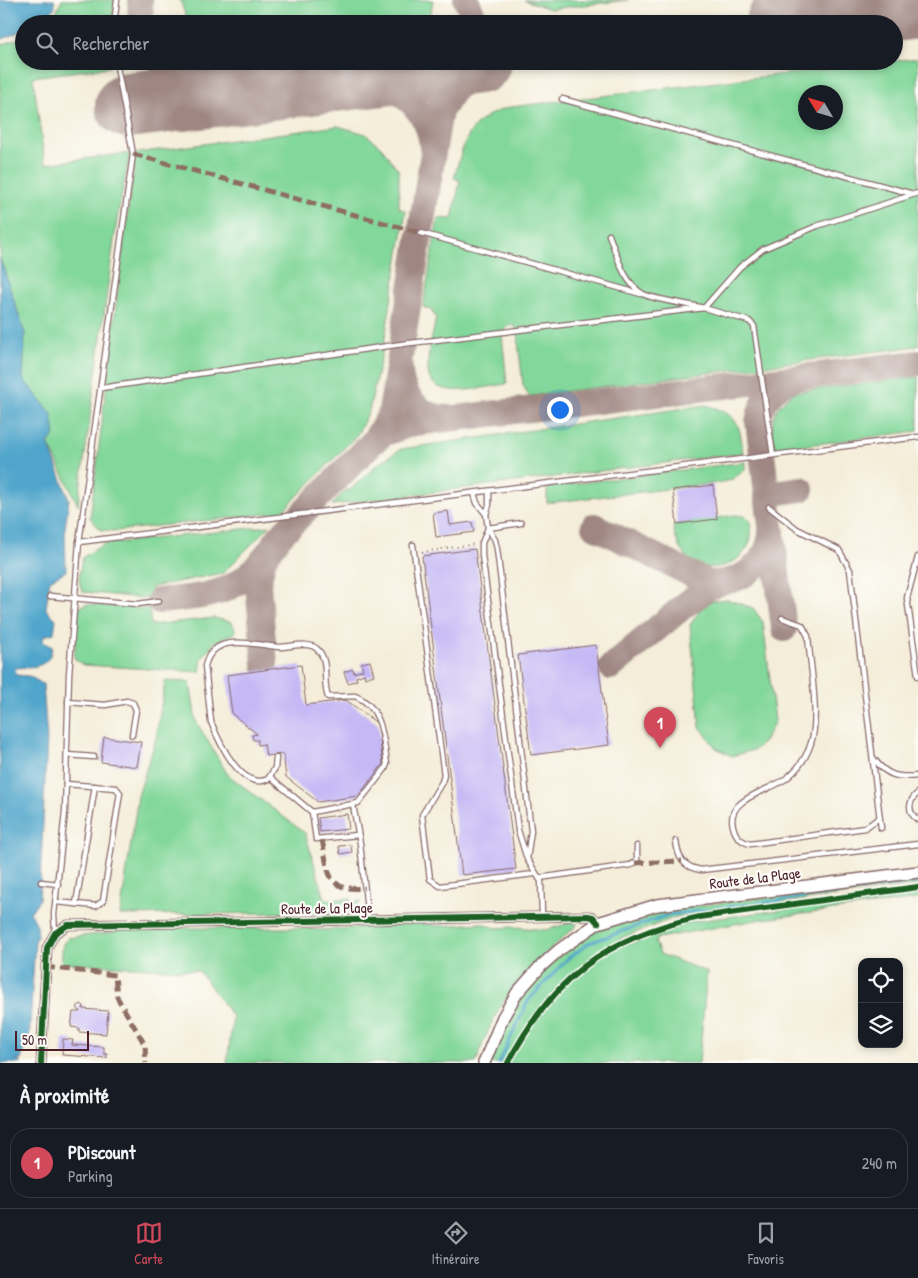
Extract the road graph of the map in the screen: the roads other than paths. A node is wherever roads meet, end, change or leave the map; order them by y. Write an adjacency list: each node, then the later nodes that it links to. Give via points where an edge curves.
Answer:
1 (117, 0): 2 (lane)
2 (115, 15)
3 (118, 70): 10 (lane, via 133,154)
4 (562, 99): 5 (lane)
5 (917, 194): 9 (lane, via 817,226 763,249 734,273)
6 (421, 233): 8 (lane)
7 (609, 234): 8 (lane, via 624,272)
8 (644, 294): 9 (lane)
9 (704, 308): 10 (lane, via 402,344); 12 (lane, via 749,321 754,326)
10 (100, 388): 19 (lane)
11 (918, 437): 12 (lane)
12 (774, 455): 13 (lane)
13 (489, 491): 14 (lane); 16 (lane)
14 (474, 493): 16 (lane, via 476,503); 19 (lane)
15 (769, 507): 31 (lane, via 785,522 839,550 845,558 850,570)
16 (486, 514): 18 (lane)
17 (521, 523): 18 (lane)
18 (488, 528): 47 (lane, via 497,549 530,821); 47 (lane, via 482,543 518,830)
19 (79, 542): 23 (lane)
20 (414, 545): 49 (lane, via 444,775 422,815 430,879 440,886)
21 (918, 557): 26 (lane, via 907,598)
22 (50, 596): 23 (lane)
23 (74, 597): 24 (lane, via 138,604); 27 (lane)
24 (159, 601)
25 (782, 618): 40 (lane, via 802,625 808,636 814,718 812,742 802,762 787,779 745,800 736,809 731,821 734,833 742,842 750,844 865,828)
26 (918, 676)
27 (68, 702): 28 (lane, via 133,703 136,710); 29 (lane)
28 (132, 735)
29 (67, 755): 30 (lane); 35 (lane)
30 (94, 757)
31 (874, 757): 33 (lane, via 890,775 899,778); 40 (lane)
32 (276, 758): 34 (lane)
33 (918, 776)
34 (270, 777): 38 (lane, via 255,782 240,774 211,722 205,666 213,650 223,645 242,642 315,647 322,657 328,697 355,696 376,712 387,764 364,798); 39 (lane)
35 (66, 784): 36 (lane); 52 (lane)
36 (95, 786): 54 (lane); 54 (lane, via 116,788 120,793 103,900 96,906)
37 (918, 793): 41 (lane, via 912,797 910,807)
38 (353, 805): 39 (lane); 43 (lane)
39 (312, 812): 43 (lane, via 316,839)
40 (879, 818): 42 (lane)
41 (918, 820)
42 (880, 828)
43 (358, 835): 56 (lane)
44 (676, 841): 45 (lane, via 682,861 690,868 701,870)
45 (918, 844)
46 (637, 846): 50 (lane, via 637,860 631,865)
47 (527, 859): 49 (lane)
48 (918, 872): 57 (street, Route de la Plage, via 657,906)
49 (534, 874): 50 (lane)
50 (540, 878): 55 (lane)
51 (41, 882): 52 (lane)
52 (58, 884): 53 (lane)
53 (56, 902): 54 (lane); 58 (lane)
54 (76, 904)
55 (542, 916): 56 (street, Route de la Plage); 57 (street, Route de la Plage, via 588,916)
56 (368, 920): 58 (street, Route de la Plage, via 68,925)
57 (598, 923): 60 (street, Route de la Plage, via 559,950 517,992 502,1017)
58 (55, 933): 59 (street, via 47,948)
59 (41, 1063)
60 (484, 1063)

